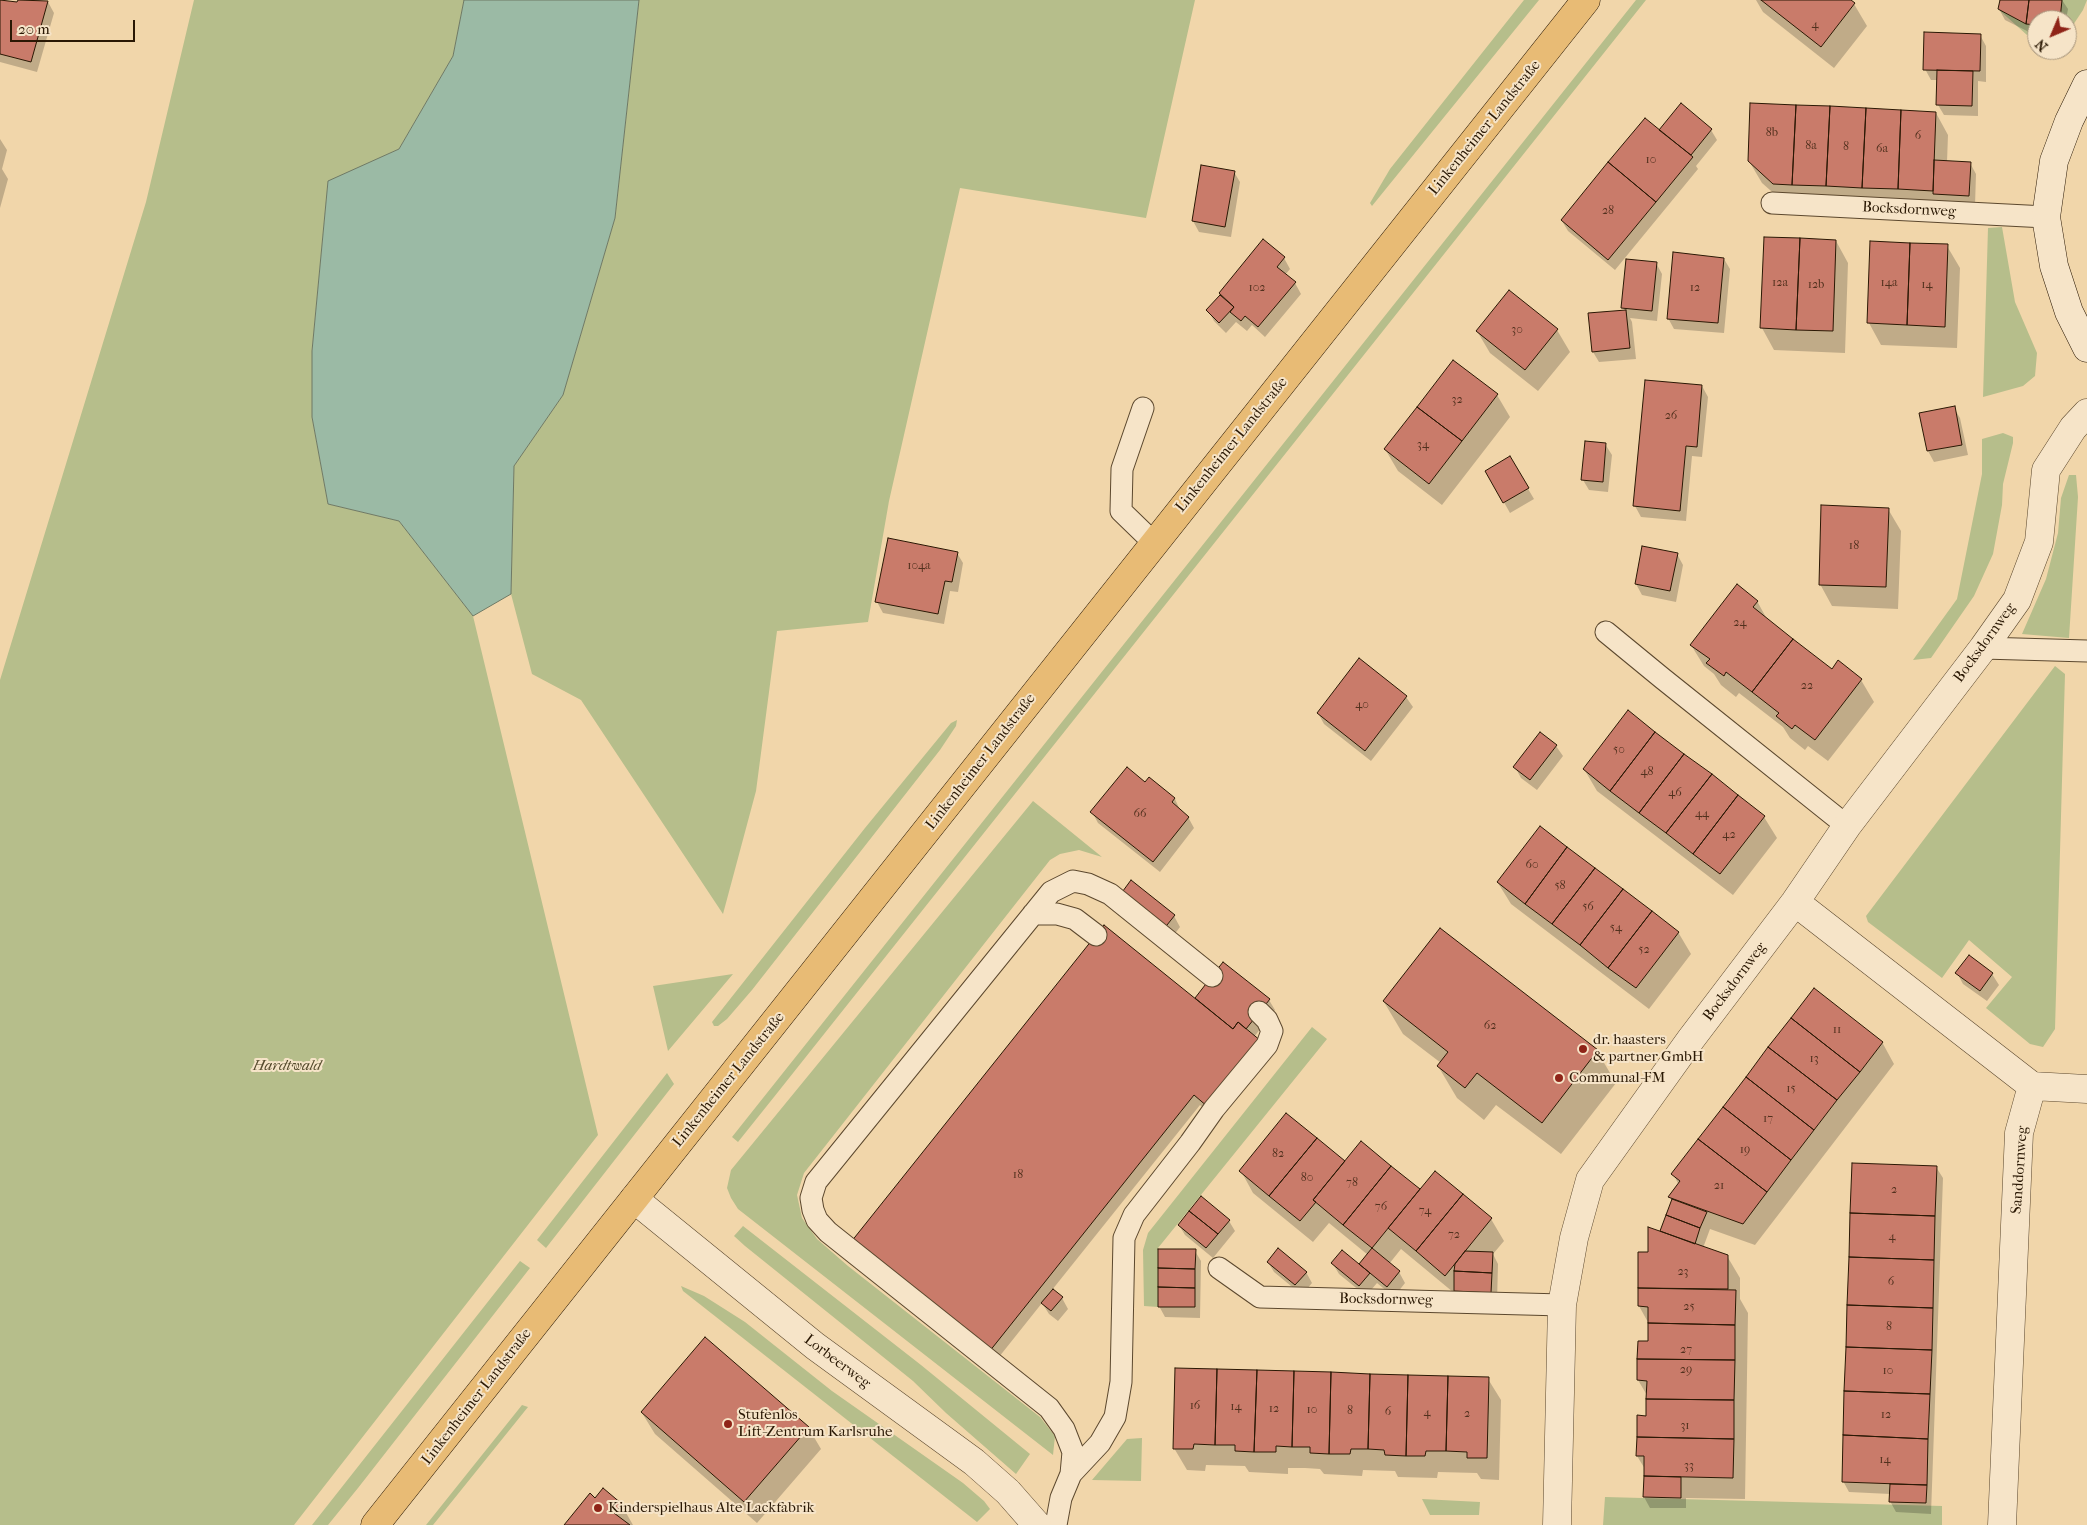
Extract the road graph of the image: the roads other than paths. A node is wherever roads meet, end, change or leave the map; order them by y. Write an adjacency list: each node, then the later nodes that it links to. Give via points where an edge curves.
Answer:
1 (1586, 0): 8 (main road, Linkenheimer Landstraße)
2 (2087, 84): 4 (street, via 2068,121 2054,161)
3 (1772, 203): 4 (lane, Bocksdornweg)
4 (2046, 217): 5 (street, via 2054,266 2068,312)
5 (2087, 348)
6 (1143, 408): 8 (lane, via 1122,469 1121,511)
7 (2087, 413): 10 (street, Bocksdornweg, via 2073,428 2046,470 2039,542 2017,600)
8 (1154, 544): 22 (main road, Linkenheimer Landstraße)
9 (1606, 632): 12 (lane)
10 (1983, 648): 11 (lane); 12 (street, Bocksdornweg)
11 (2087, 651)
12 (1847, 826): 13 (street, Bocksdornweg)
13 (1795, 902): 18 (street); 24 (street, Bocksdornweg, via 1590,1180 1574,1238)
14 (1033, 914): 15 (lane, via 1056,914 1074,919); 16 (lane, via 1051,892 1073,881 1088,884 1110,894); 25 (lane, via 816,1182 812,1198 817,1220 828,1232 1049,1408 1064,1429 1073,1452)
15 (1096, 934)
16 (1212, 976)
17 (1259, 1012): 21 (lane, via 1272,1031 1267,1045)
18 (2032, 1086): 19 (street); 30 (street, Sanddornweg, via 2019,1133)
19 (2087, 1089)
20 (1201, 1101): 21 (lane)
21 (1190, 1143): 25 (lane, via 1134,1214 1124,1238 1121,1382 1116,1417 1100,1443)
22 (634, 1200): 26 (main road, Linkenheimer Landstraße); 27 (street, Lorbeerweg, via 815,1346 974,1462 1008,1492)
23 (1219, 1268): 24 (lane, Bocksdornweg, via 1260,1297)
24 (1562, 1305): 29 (street, Bocksdornweg)
25 (1071, 1474): 28 (lane, via 1061,1498)
26 (375, 1525)
27 (1037, 1525)
28 (1056, 1525)
29 (1557, 1525)
30 (2002, 1525)

